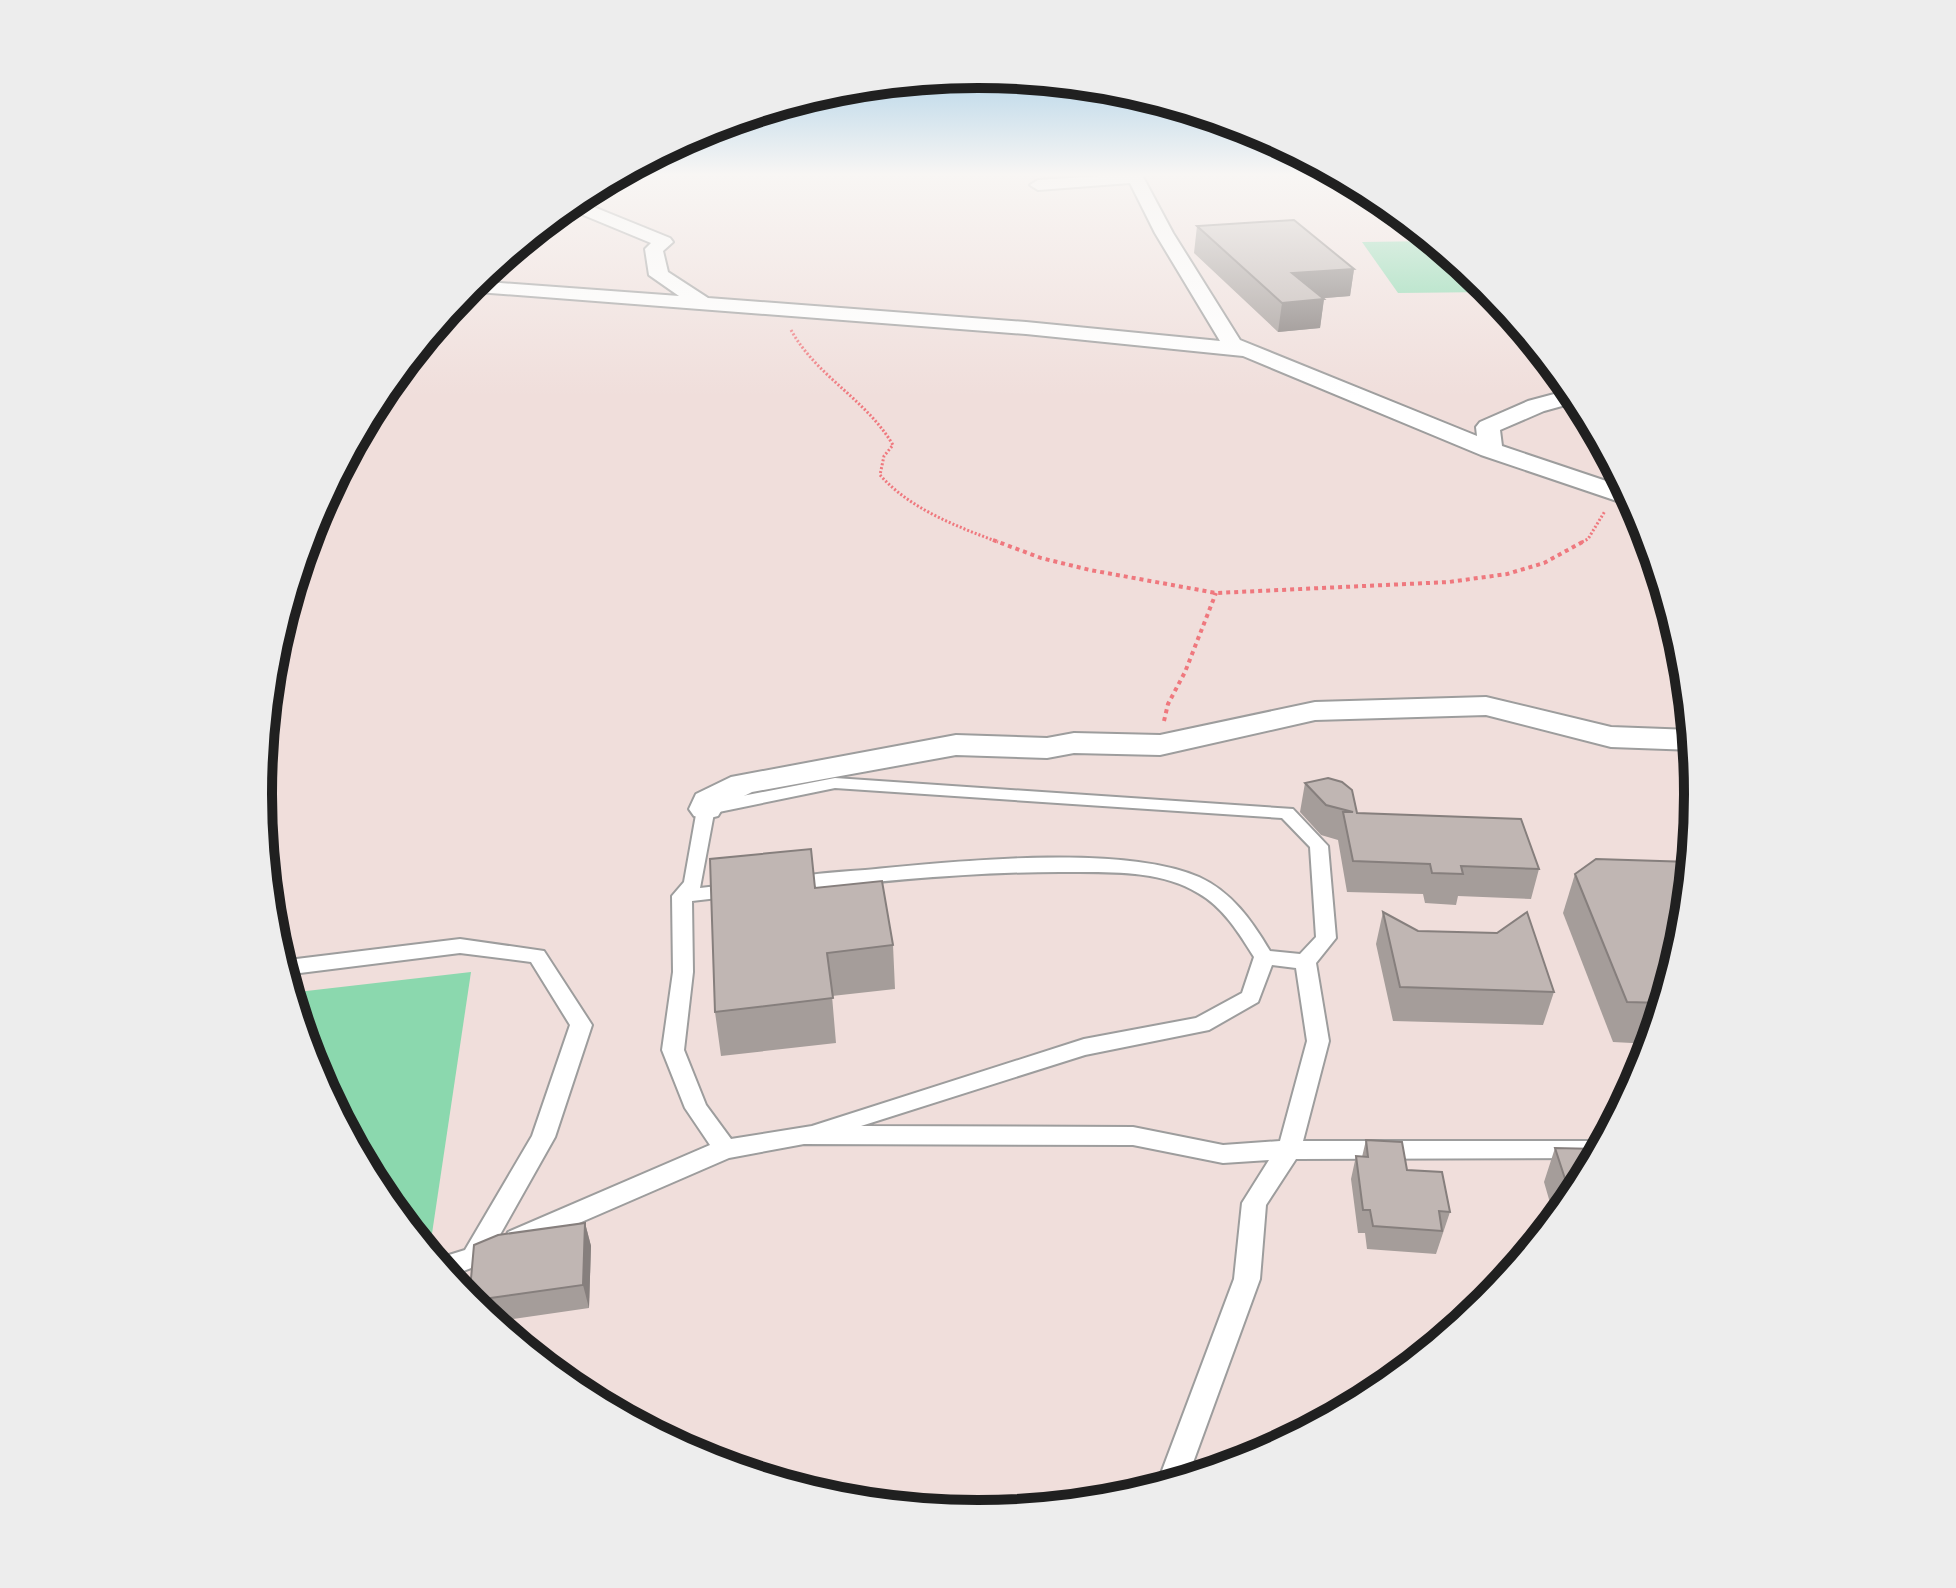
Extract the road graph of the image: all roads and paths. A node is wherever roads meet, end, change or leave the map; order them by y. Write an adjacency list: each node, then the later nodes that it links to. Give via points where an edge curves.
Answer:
1 (654, 249): 4 (street, via 659,275)
2 (1174, 249): 6 (street, via 1232,344)
3 (487, 287): 4 (street)
4 (705, 304): 5 (street)
5 (782, 311): 6 (street); 11 (path, via 801,351 873,414 893,445 880,475 898,495 963,529 1041,558)
6 (1247, 350): 8 (street)
7 (1563, 399): 8 (street, via 1488,427)
8 (1490, 450): 9 (street)
9 (1616, 492)
10 (1619, 501): 11 (path, via 1588,539 1544,563 1507,574 1449,582)
11 (1216, 593): 13 (path, via 1187,667 1167,700)
12 (1681, 740): 13 (street, via 1611,737 1486,706 1315,711)
13 (1160, 745): 14 (street, via 956,745 743,784 708,801)
14 (706, 809): 15 (lane, via 693,884); 17 (lane, via 835,783 1287,813 1319,846 1326,938)
15 (682, 896): 16 (lane, via 936,869 1149,868 1205,888 1242,922); 20 (lane, via 683,972 673,1050 696,1108)
16 (1264, 957): 17 (lane); 19 (lane, via 1251,997 1201,1025 1084,1047)
17 (1305, 962): 22 (lane, via 1318,1041)
18 (294, 967): 23 (lane, via 460,946 537,956 581,1025 543,1137)
19 (804, 1135): 20 (lane); 22 (lane, via 1133,1136 1223,1154)
20 (725, 1149): 23 (lane)
21 (1588, 1149): 22 (lane)
22 (1289, 1150): 25 (lane, via 1254,1203 1247,1279)
23 (474, 1257): 24 (lane)
24 (452, 1264)
25 (1176, 1472)

